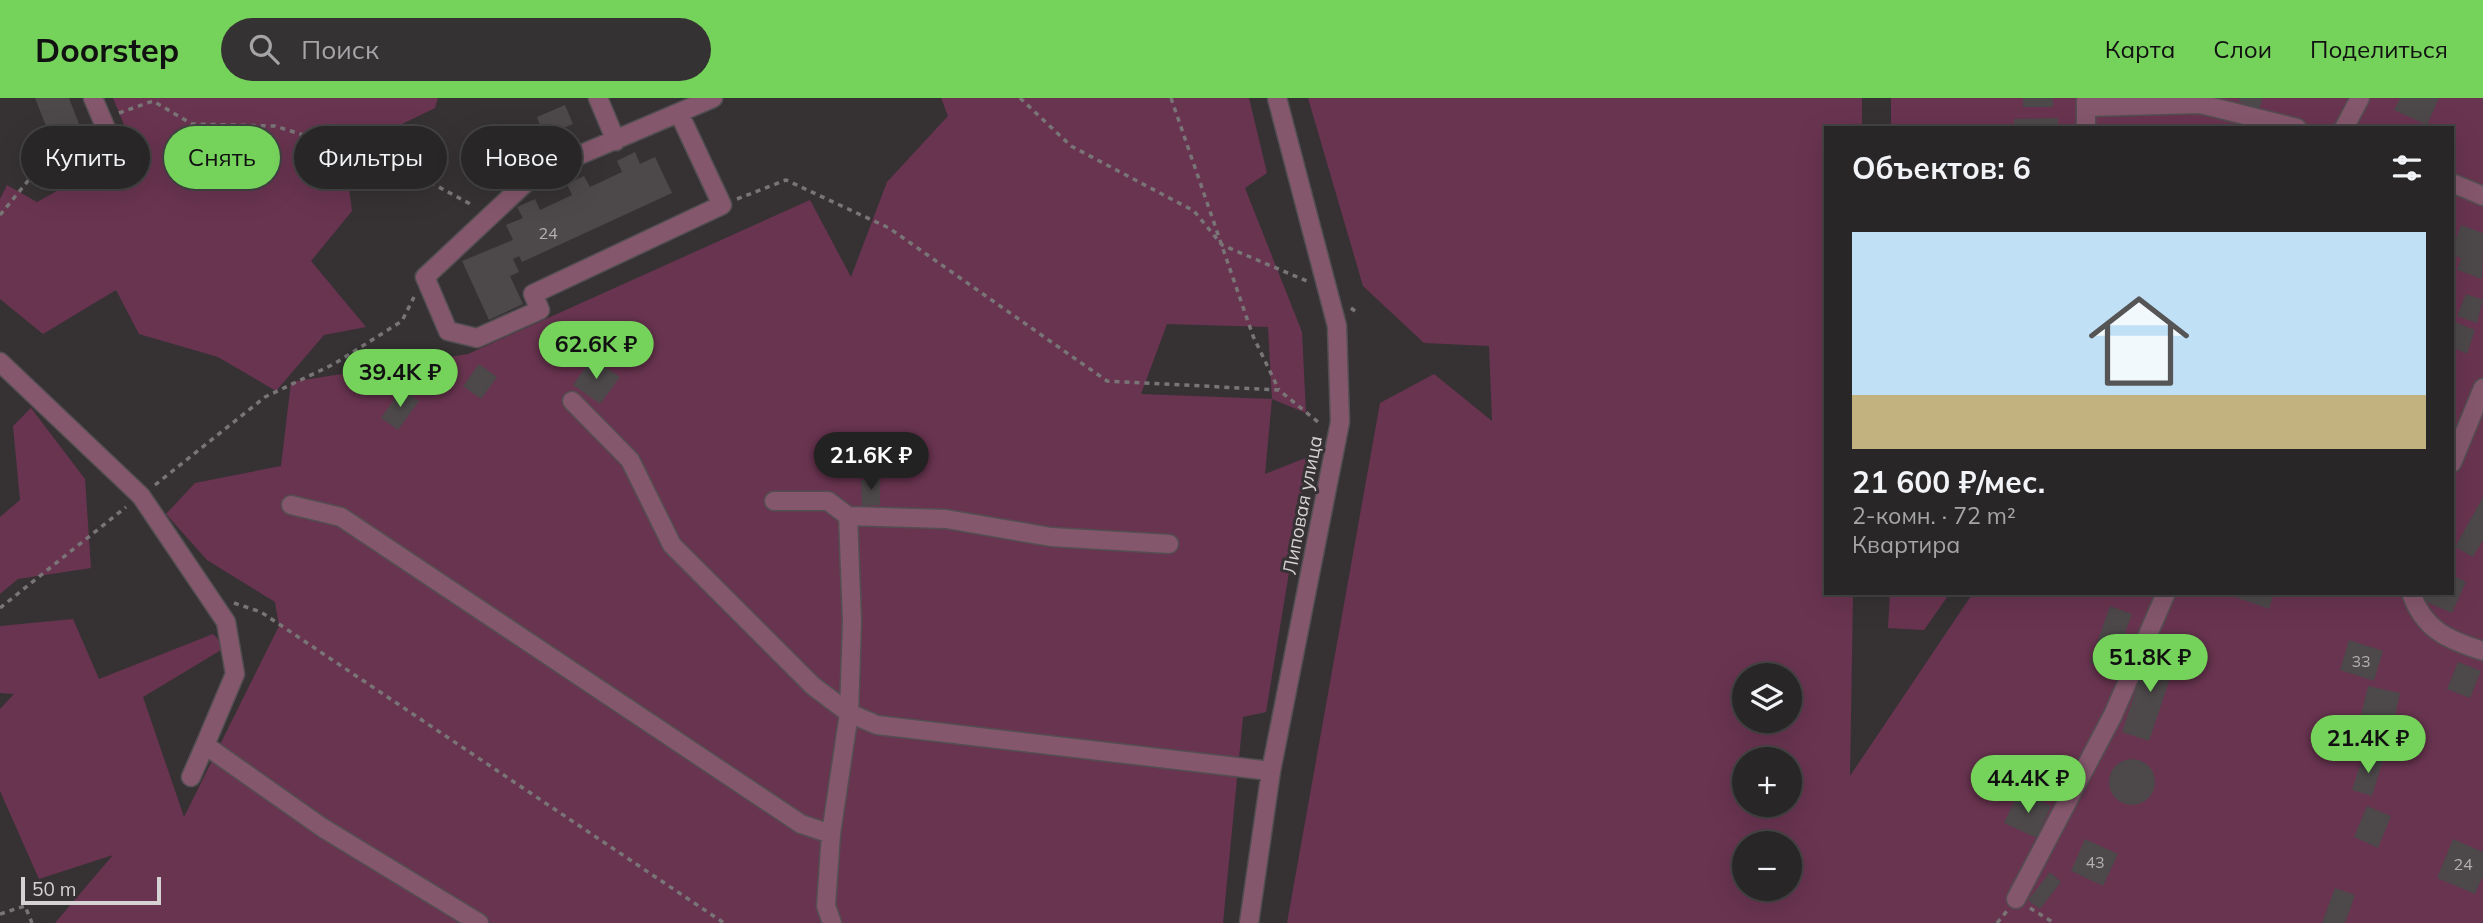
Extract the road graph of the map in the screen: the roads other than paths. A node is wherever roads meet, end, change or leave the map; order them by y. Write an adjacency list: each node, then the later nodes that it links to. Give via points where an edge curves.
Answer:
1 (93, 98): 8 (street)
2 (598, 98): 12 (street)
3 (713, 98): 7 (street)
4 (1277, 98): 28 (street, Липовая улица, via 1337,326 1340,422)
5 (2360, 98): 11 (street)
6 (2087, 103): 9 (street); 10 (street, via 2200,104)
7 (679, 113): 12 (street); 12 (street, via 722,205 533,294 540,310 477,338 448,331 425,277 535,174)
8 (105, 126)
9 (2086, 126)
10 (2289, 126)
11 (2345, 126)
12 (616, 141)
13 (2454, 184): 14 (street)
14 (2483, 196)
15 (0, 362): 27 (street, via 141,496 226,622 235,674)
16 (2483, 388): 18 (street)
17 (572, 401): 26 (street, via 631,460 672,545 813,686)
18 (2454, 458)
19 (774, 502): 21 (street, via 828,501)
20 (290, 505): 30 (street, via 341,517 800,824)
21 (848, 516): 22 (street, via 946,519 1051,537); 26 (street)
22 (1169, 544)
23 (2165, 595): 31 (street, via 2113,715)
24 (2412, 595): 25 (street, via 2438,634)
25 (2483, 652)
26 (849, 713): 28 (street, via 877,725); 30 (street)
27 (205, 745): 29 (street); 32 (street, via 323,828)
28 (1271, 771): 34 (street, Липовая улица)
29 (191, 777)
30 (831, 834): 33 (street, via 826,906)
31 (2016, 899)
32 (479, 923)
33 (832, 923)
34 (1249, 923)

